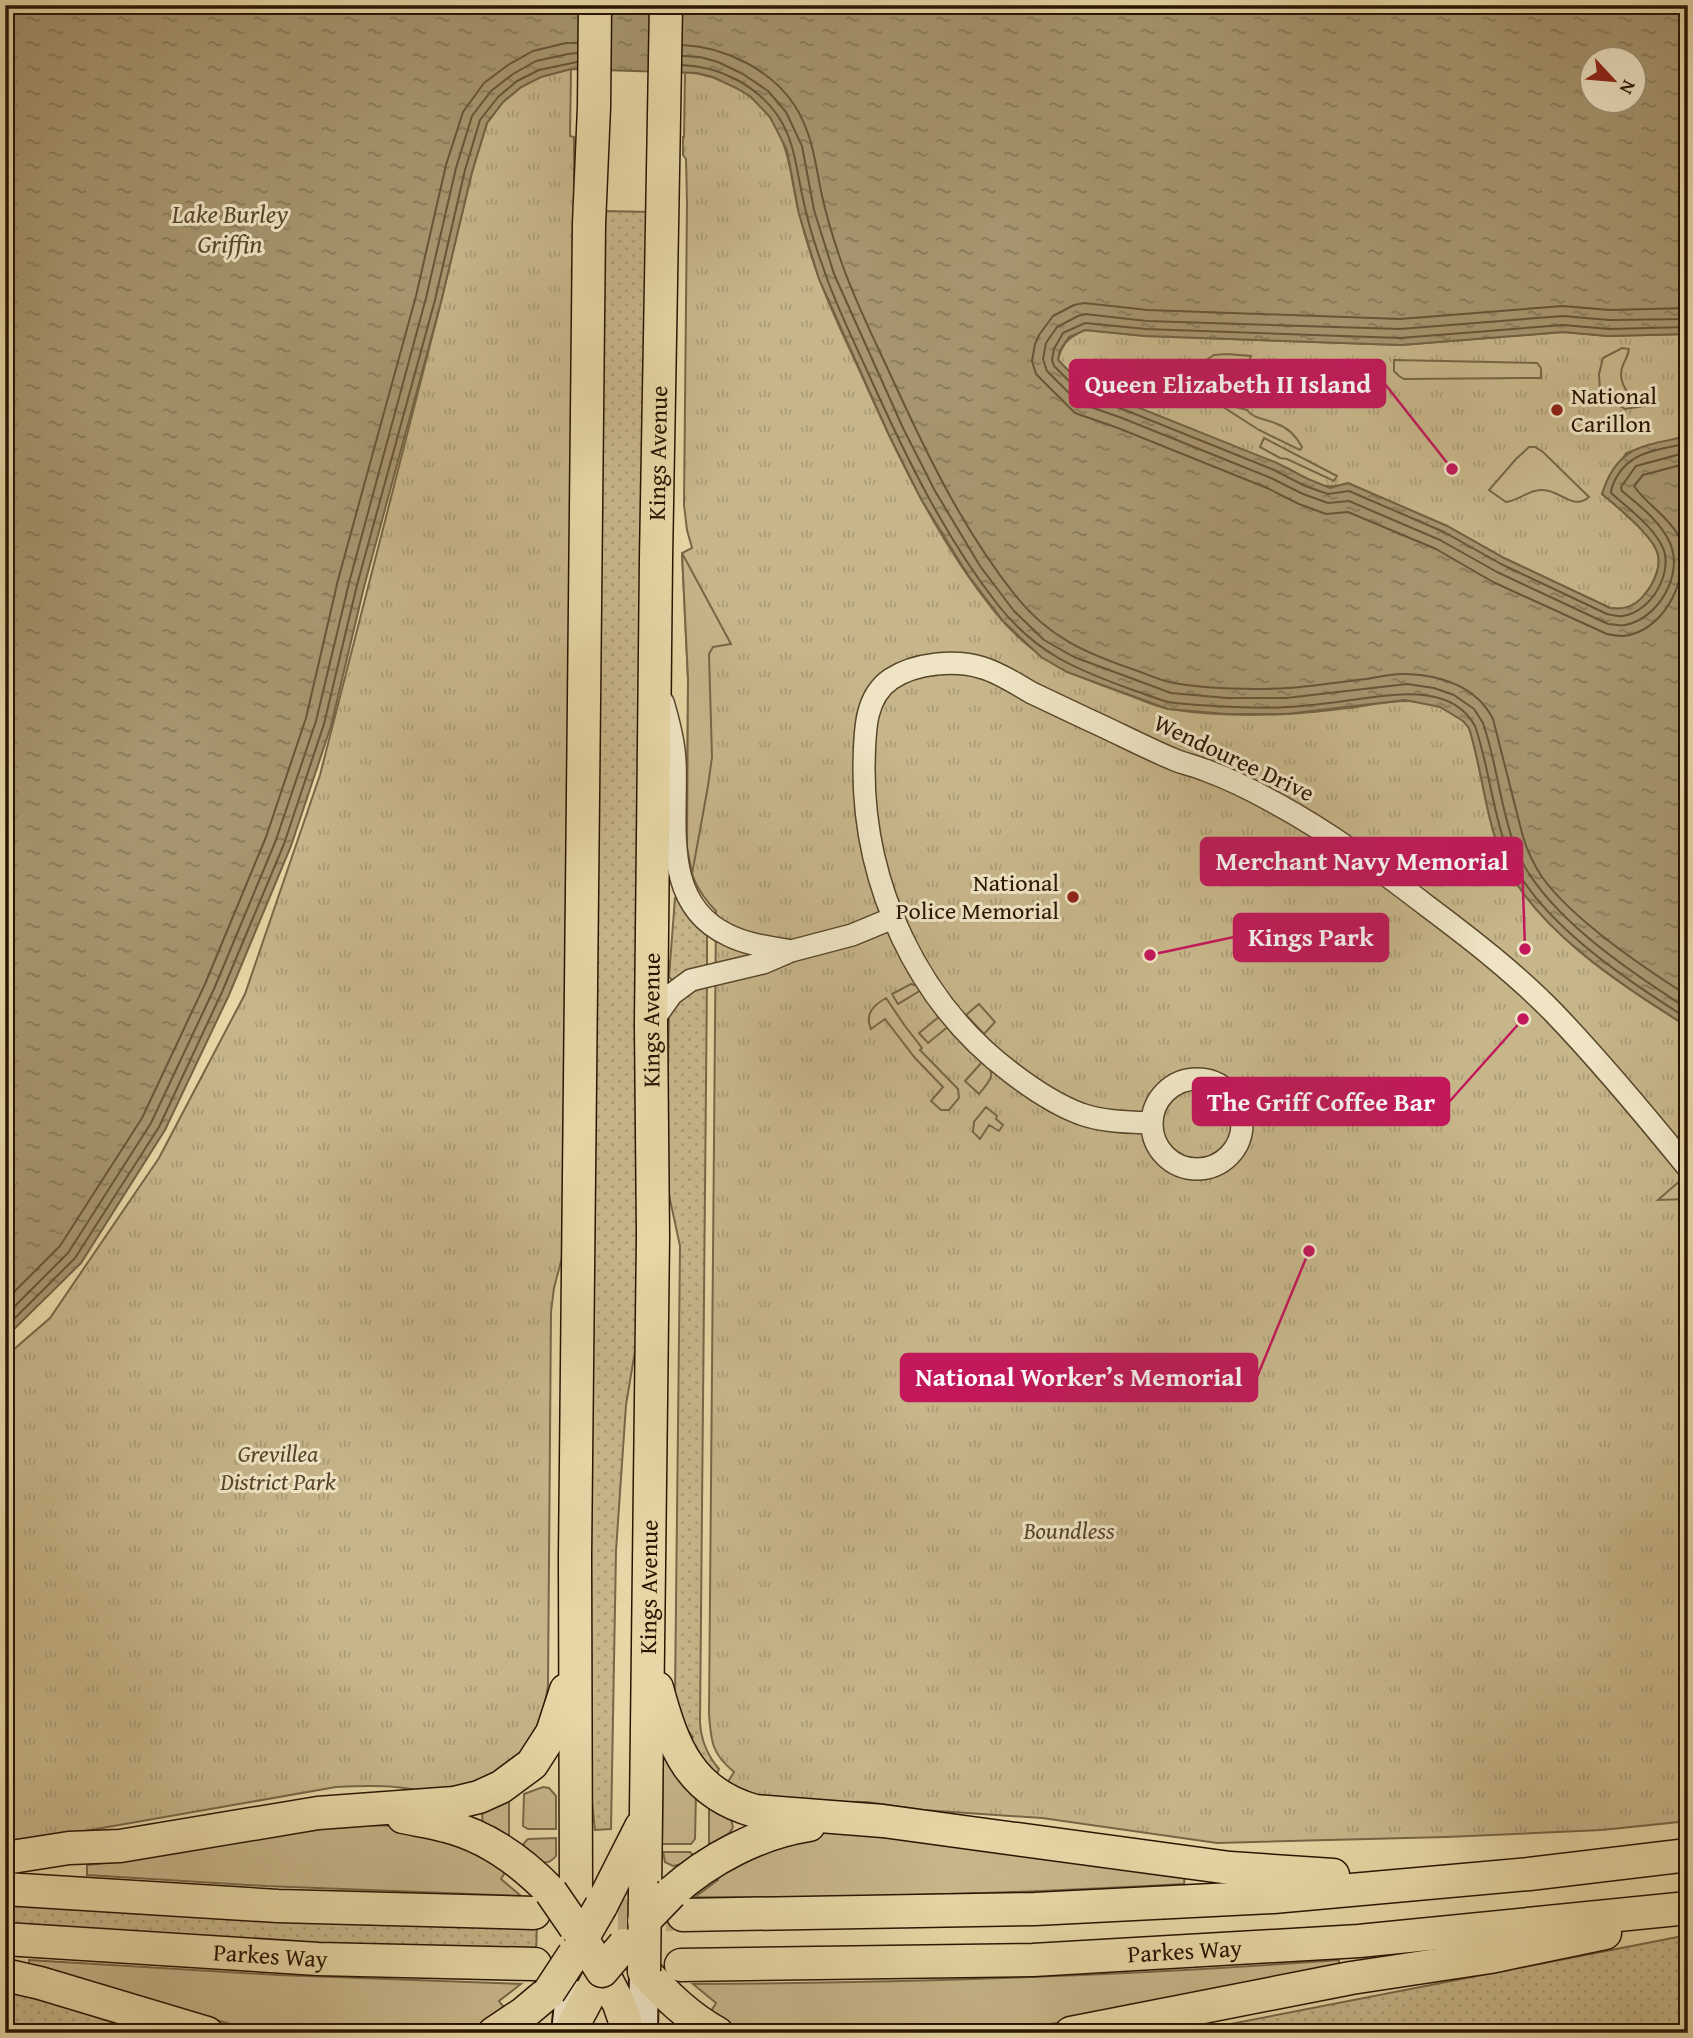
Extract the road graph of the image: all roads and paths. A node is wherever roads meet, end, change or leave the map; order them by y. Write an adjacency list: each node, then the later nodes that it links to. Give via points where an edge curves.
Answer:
1 (595, 5): 10 (main road, via 588,294)
2 (666, 5): 3 (main road, Kings Avenue)
3 (654, 674): 5 (street, via 672,737 676,861 685,894 704,919 724,934); 6 (main road, Kings Avenue)
4 (893, 918): 5 (street); 7 (street, Wendouree Drive, via 942,1003 1007,1070 1081,1114); 8 (street, Wendouree Drive, via 876,870 867,814 864,754 873,700 890,680 917,669 950,664 985,668 1170,758 1264,797 1397,883 1501,964 1554,1014)
5 (791, 951): 6 (street, via 687,982 672,994)
6 (651, 1024): 9 (main road, Kings Avenue)
7 (1152, 1124): 7 (street, via 1157,1102 1166,1091 1185,1080 1200,1079 1226,1090 1239,1107 1242,1122 1230,1155 1197,1170 1176,1165 1164,1156)
8 (1688, 1168)
9 (649, 1656): 12 (main road, Kings Avenue); 13 (main road, via 675,1745 692,1772 712,1791 755,1811)
10 (576, 1658): 11 (main road, via 552,1733 518,1776 493,1792 466,1801); 18 (main road)
11 (364, 1809): 15 (main road, via 120,1846); 18 (main road, via 462,1831)
12 (645, 1819): 18 (main road); 19 (main road, Kings Avenue)
13 (859, 1819): 16 (main road, via 1243,1870); 19 (main road, via 803,1826 755,1840 685,1880)
14 (1688, 1855): 16 (main road, Parkes Way)
15 (5, 1858)
16 (1488, 1878): 19 (main road, Parkes Way, via 1273,1897 1035,1909)
17 (5, 1889): 18 (main road, Parkes Way, via 278,1906)
18 (577, 1898): 22 (main road, bridge); 22 (main road, bridge); 23 (main road)
19 (660, 1906): 23 (main road); 27 (main road, Kings Avenue, bridge)
20 (1688, 1910): 25 (main road, Parkes Way, via 1359,1941 1033,1960); 34 (main road, via 1573,1941 1351,1978)
21 (5, 1939): 24 (main road, Parkes Way, via 318,1959)
22 (577, 1940): 27 (main road, bridge); 27 (main road, bridge)
23 (624, 1945): 27 (main road)
24 (535, 1964)
25 (681, 1965)
26 (5, 1975): 28 (main road)
27 (610, 1987): 29 (main road, via 524,2013); 30 (main road); 31 (main road); 32 (street, Kings Avenue); 33 (main road)
28 (207, 2033)
29 (494, 2033)
30 (567, 2033)
31 (629, 2033)
32 (643, 2033)
33 (717, 2033)
34 (1071, 2033)

